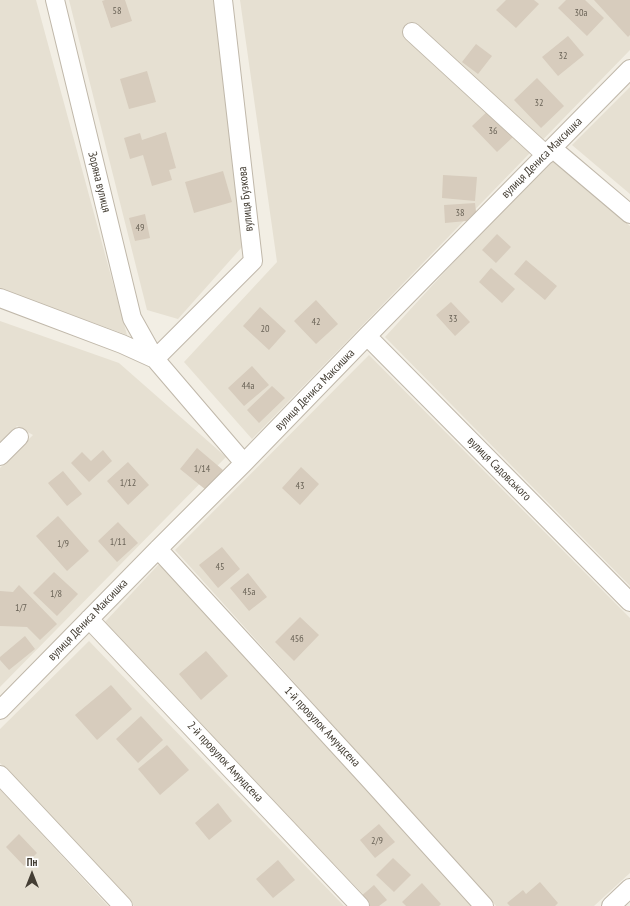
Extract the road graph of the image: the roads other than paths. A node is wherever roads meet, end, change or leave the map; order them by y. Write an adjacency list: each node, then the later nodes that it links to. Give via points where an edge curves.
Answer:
1 (55, 0): 9 (street, Зоряна вулиця, via 132,318)
2 (223, 0): 9 (street, вулиця Бузкова, via 253,261)
3 (412, 32): 5 (street)
4 (630, 69): 5 (street, вулиця Дениса Максишка)
5 (549, 151): 6 (street); 8 (street, вулиця Дениса Максишка)
6 (630, 214)
7 (0, 298): 9 (street)
8 (368, 336): 12 (street, вулиця Дениса Максишка); 14 (street, вулиця Садовського)
9 (155, 359): 12 (street)
10 (19, 437): 11 (street)
11 (0, 456)
12 (244, 463): 13 (street, вулиця Дениса Максишка)
13 (158, 549): 15 (street, вулиця Дениса Максишка); 21 (street, 1-й провулок Амундсена)
14 (630, 602)
15 (89, 619): 16 (street, вулиця Дениса Максишка); 20 (street, 2-й провулок Амундсена)
16 (0, 710)
17 (0, 775): 19 (street)
18 (630, 888): 22 (street)
19 (123, 906)
20 (360, 906)
21 (484, 906)
22 (611, 906)

